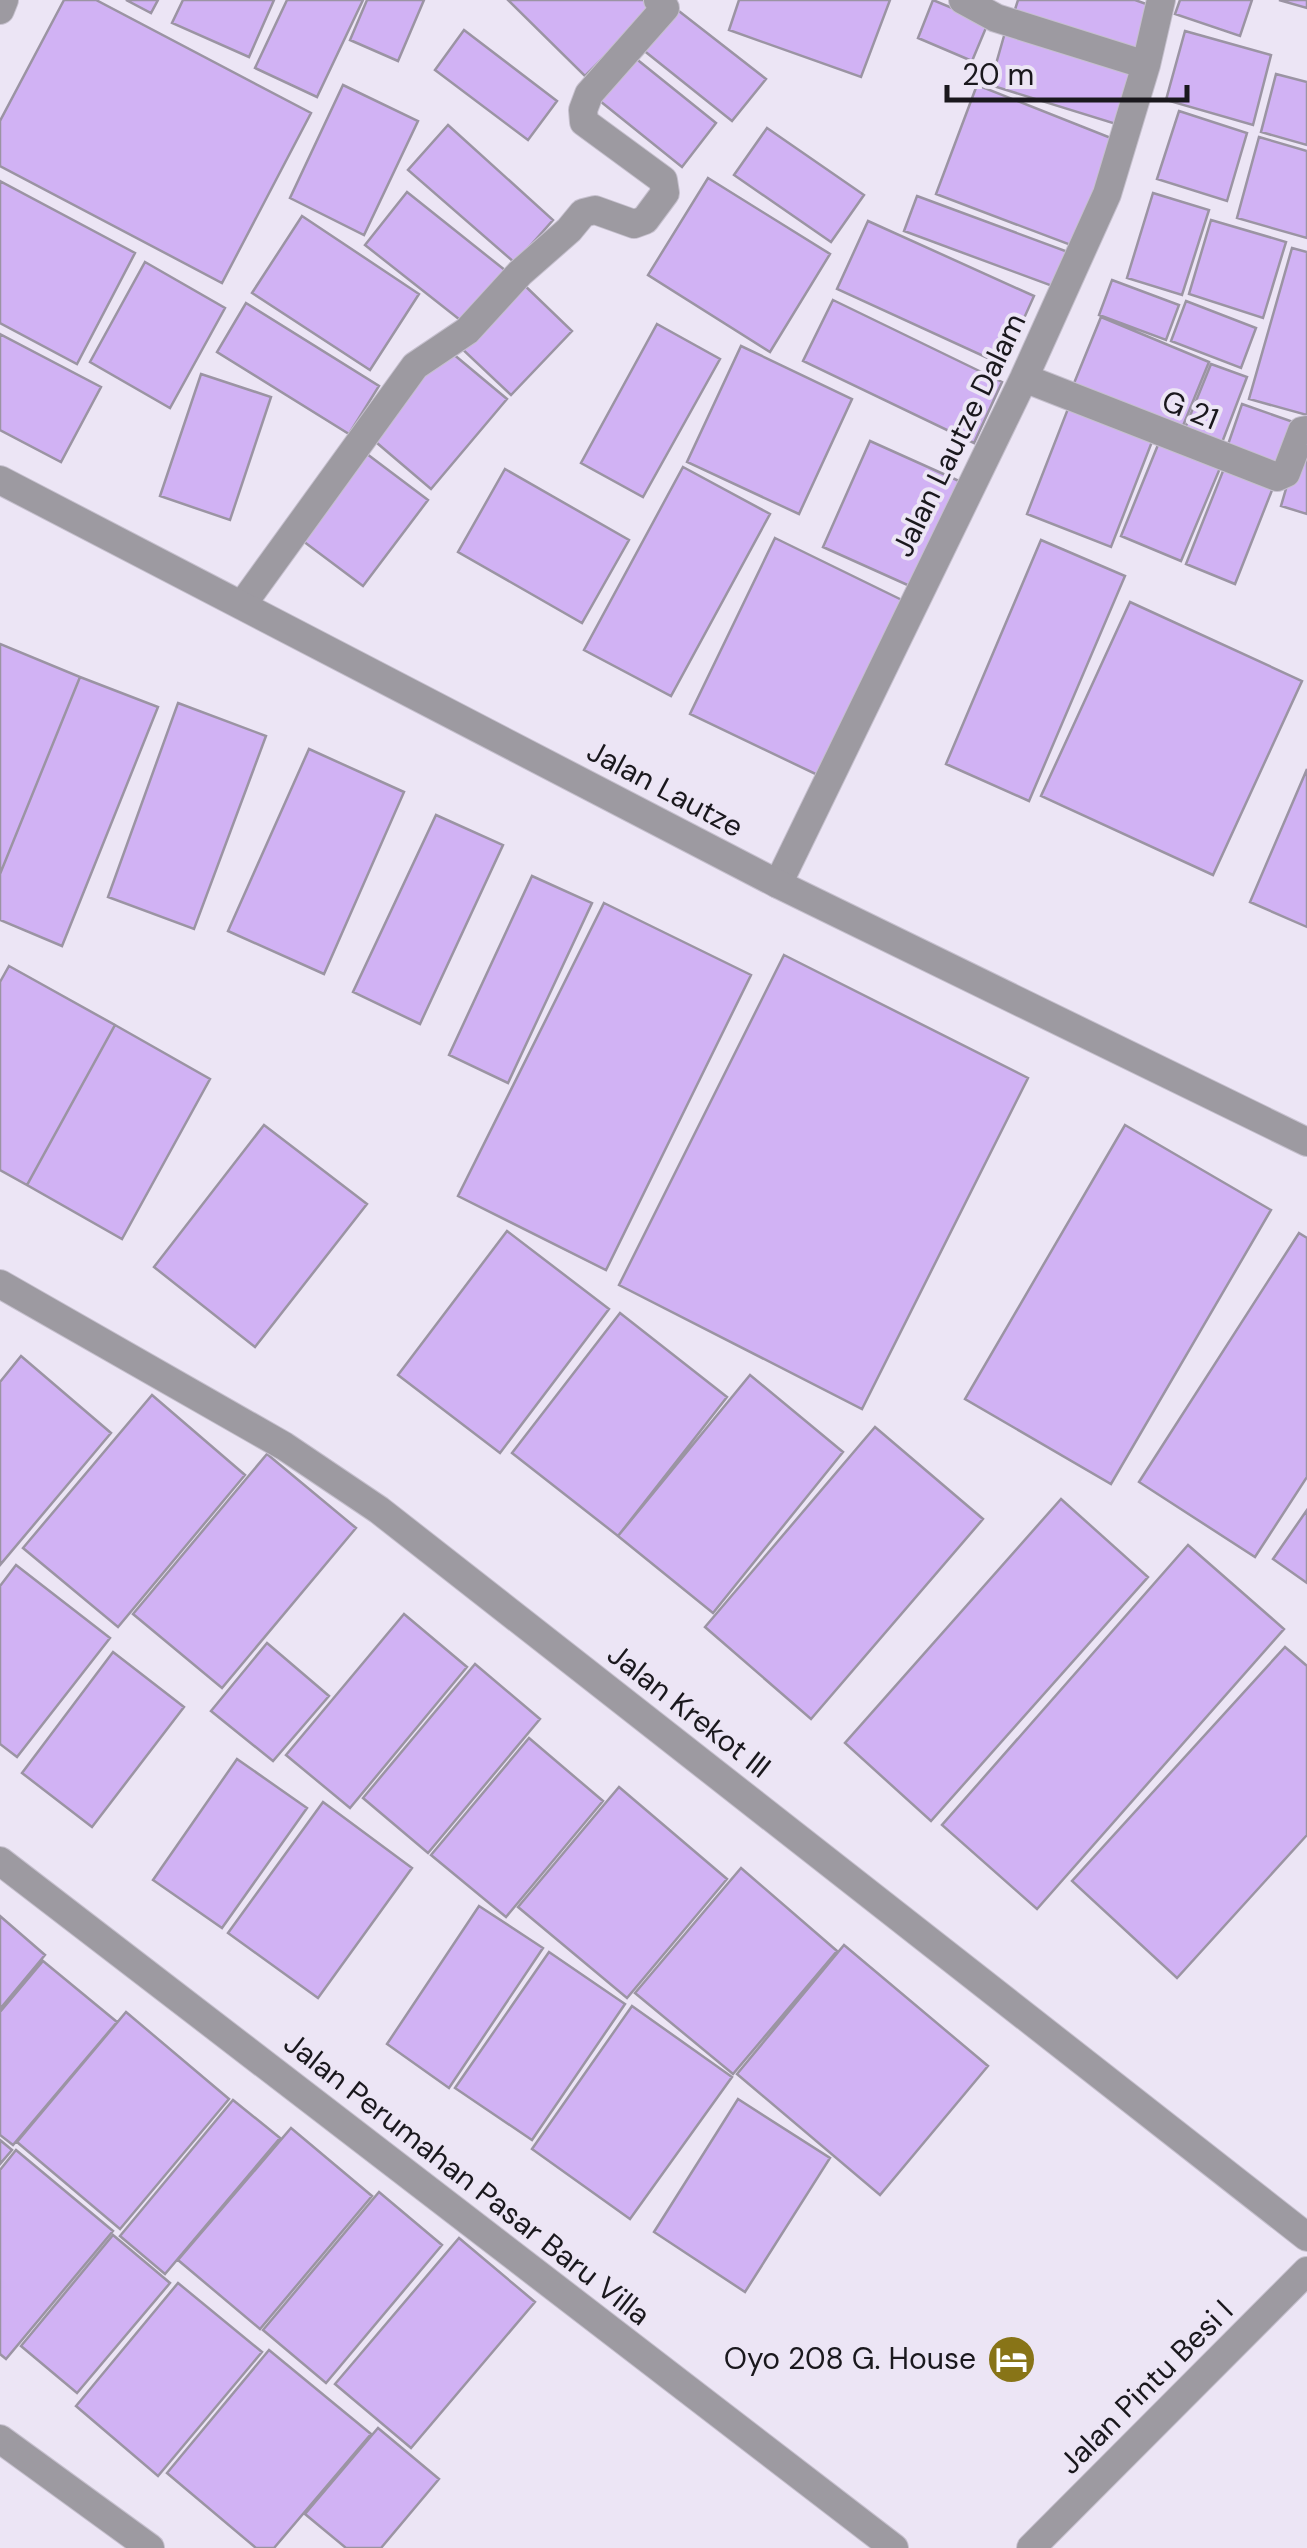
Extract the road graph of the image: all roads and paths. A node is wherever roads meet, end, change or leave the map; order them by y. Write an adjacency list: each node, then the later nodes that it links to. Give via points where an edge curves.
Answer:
1 (4, 0): 5 (street)
2 (963, 0): 6 (street, via 996,18)
3 (1161, 0): 6 (street, Jalan Lautze Dalam)
4 (666, 3): 10 (street, via 589,94 583,110 584,122 663,180 666,192 634,224 595,210 583,213 467,331 415,366)
5 (0, 10)
6 (1146, 65): 7 (street, Jalan Lautze Dalam, via 1107,194)
7 (1024, 378): 8 (street, G 21, via 1277,477 1286,473); 11 (street, Jalan Lautze Dalam)
8 (1307, 430)
9 (0, 480): 10 (street, Jalan Lautze)
10 (242, 606): 11 (street, Jalan Lautze)
11 (778, 884): 12 (street, Jalan Lautze)
12 (1307, 1142)
13 (0, 1284): 15 (street, Jalan Krekot III, via 284,1446 379,1510)
14 (0, 1861): 19 (street, Jalan Perumahan Pasar Baru Villa)
15 (1307, 2236)
16 (1307, 2272): 20 (street, Jalan Pintu Besi I)
17 (0, 2440): 18 (street)
18 (150, 2548)
19 (894, 2548)
20 (1031, 2548)

